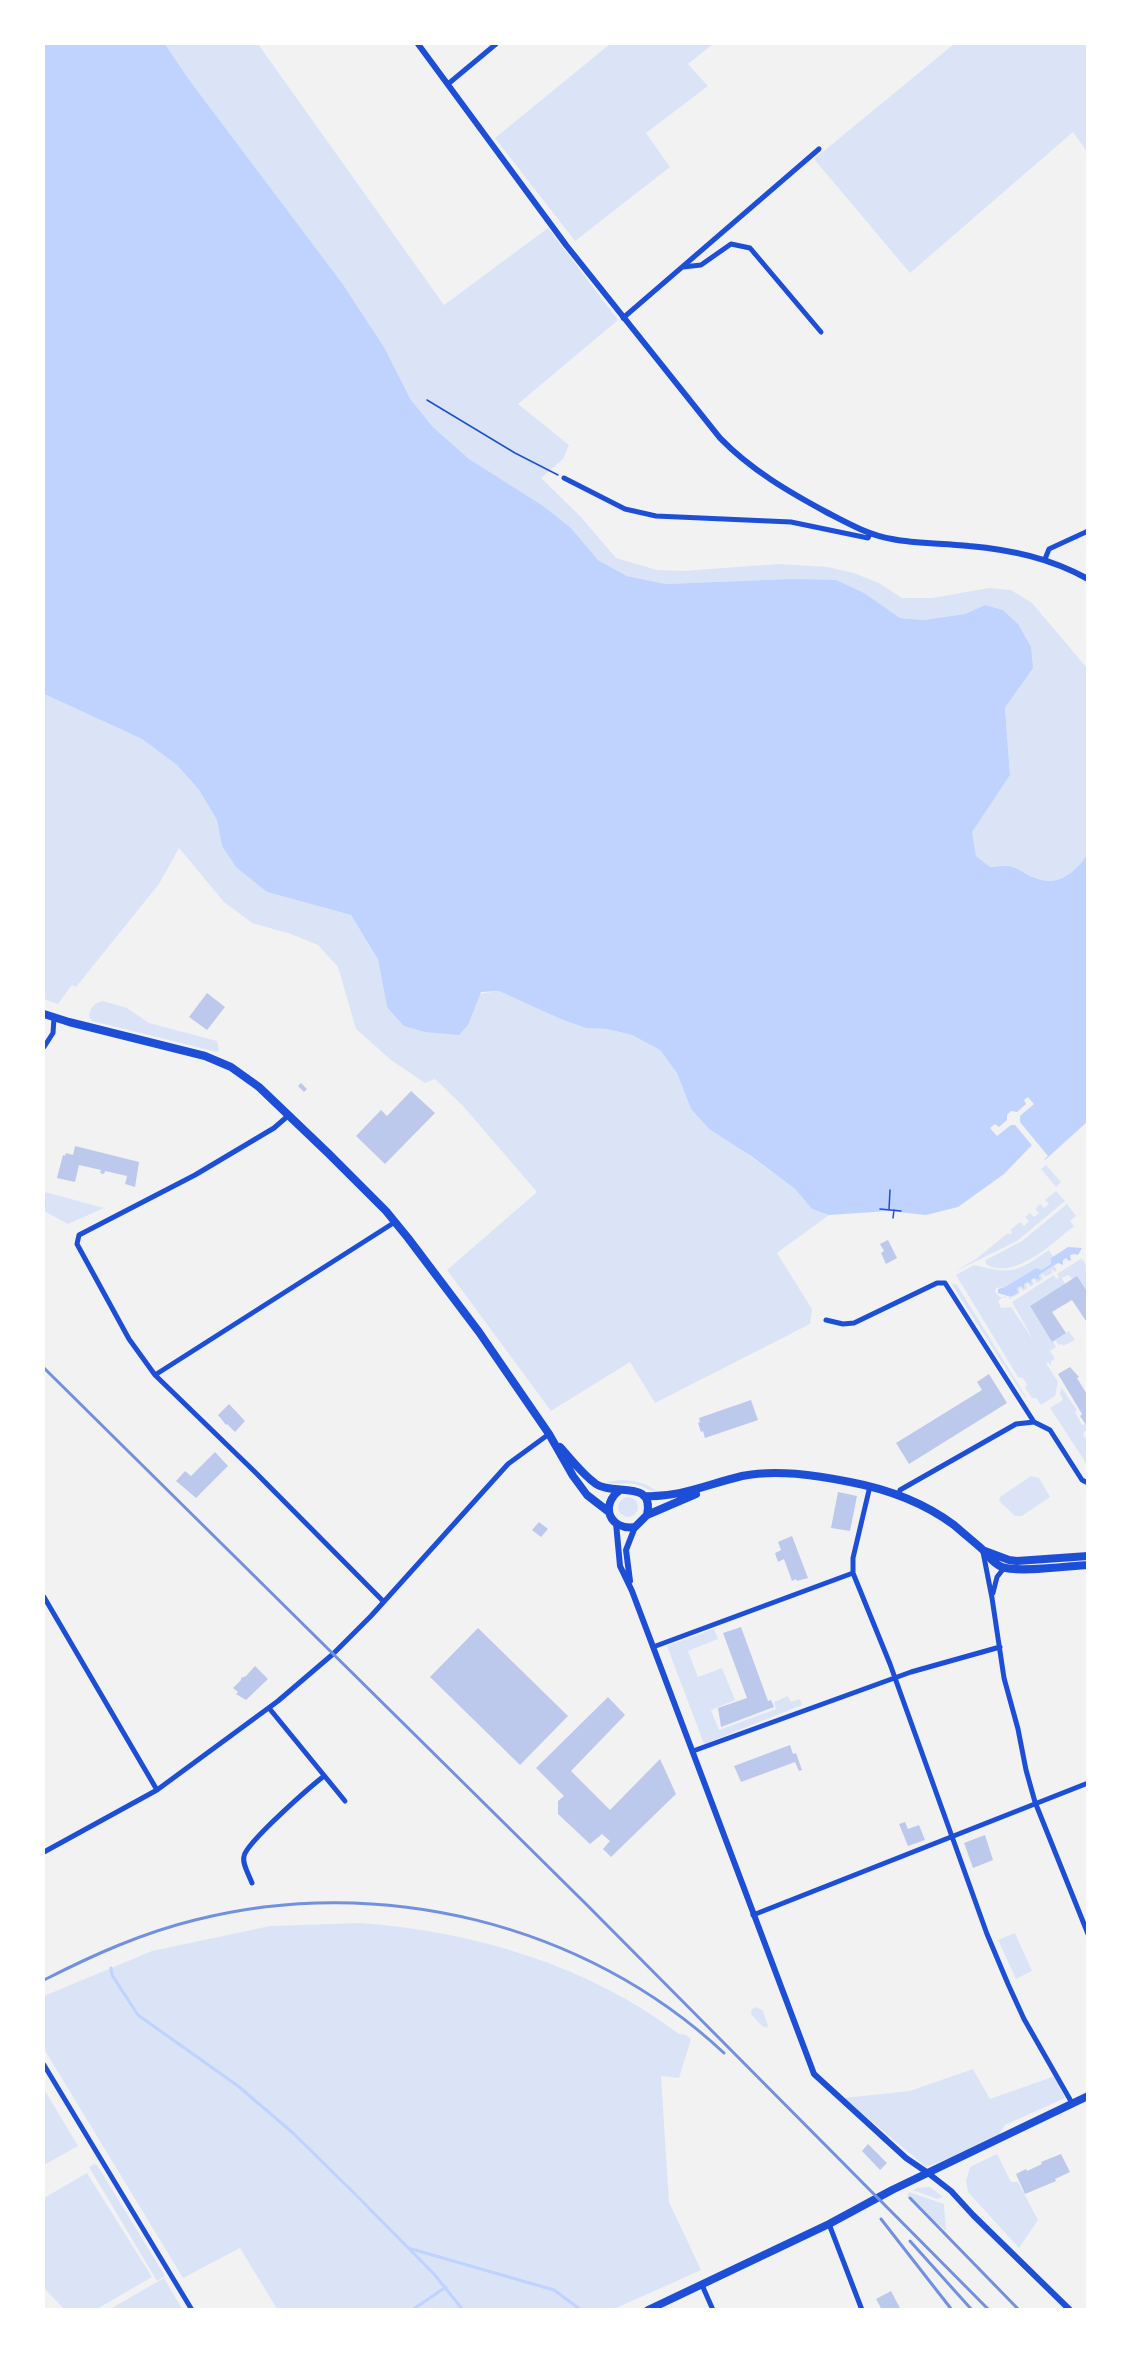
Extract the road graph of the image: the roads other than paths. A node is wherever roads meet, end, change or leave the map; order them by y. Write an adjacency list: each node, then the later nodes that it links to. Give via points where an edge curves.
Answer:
1 (418, 44): 3 (street)
2 (496, 44): 3 (street)
3 (447, 84): 6 (street)
4 (819, 149): 5 (street)
5 (681, 268): 6 (street); 7 (street, via 701,265 731,244 750,248)
6 (623, 318): 10 (street, via 736,454 797,496)
7 (820, 332)
8 (564, 478): 10 (street, via 625,509 656,516 791,522 868,538)
9 (1088, 531): 11 (street, via 1049,549)
10 (870, 534): 11 (street)
11 (1045, 559): 12 (street)
12 (1088, 579)
13 (44, 1014): 14 (main road)
14 (54, 1018): 15 (street, via 53,1034); 16 (main road, via 222,1062 250,1080)
15 (44, 1047)
16 (289, 1115): 17 (main road); 19 (street, via 195,1175 79,1235 77,1244 129,1339)
17 (395, 1222): 19 (street); 21 (main road, via 441,1279)
18 (826, 1320): 20 (street, via 854,1323 937,1283 945,1283)
19 (155, 1375): 40 (street)
20 (1034, 1422): 23 (street, via 1050,1430 1082,1480); 27 (street, via 1016,1424 900,1490)
21 (549, 1434): 25 (main road, via 596,1484); 28 (main road, via 573,1476); 40 (street, via 508,1464)
22 (722, 1483): 24 (main road, via 743,1476 781,1473); 26 (main road, via 673,1496); 29 (main road)
23 (1088, 1483)
24 (870, 1486): 27 (main road); 36 (street)
25 (621, 1490): 26 (main road, via 631,1489); 28 (main road, via 612,1497)
26 (645, 1496): 29 (main road)
27 (898, 1496): 32 (main road, via 941,1517)
28 (609, 1512): 30 (main road)
29 (647, 1515): 31 (main road)
30 (616, 1522): 31 (main road); 37 (street, via 620,1566)
31 (635, 1527): 37 (street, via 626,1550)
32 (982, 1550): 33 (main road, via 1017,1561); 35 (main road); 39 (street)
33 (1088, 1556)
34 (1088, 1565): 35 (main road)
35 (1004, 1568): 39 (street, via 997,1577)
36 (853, 1573): 41 (street); 43 (street)
37 (632, 1591): 41 (street)
38 (44, 1598): 48 (street)
39 (993, 1598): 42 (street)
40 (383, 1601): 44 (street, via 333,1654)
41 (653, 1647): 45 (street)
42 (1000, 1647): 43 (street); 50 (street)
43 (895, 1678): 45 (street); 51 (street)
44 (269, 1708): 46 (street); 48 (street)
45 (693, 1751): 54 (street)
46 (324, 1776): 49 (street); 53 (street, via 247,1850 244,1860)
47 (1088, 1783): 50 (street)
48 (157, 1790): 52 (street)
49 (345, 1802)
50 (1035, 1802): 51 (street); 55 (street)
51 (952, 1836): 54 (street); 58 (street, via 1015,2001)
52 (44, 1852)
53 (252, 1883)
54 (753, 1915): 59 (street, via 814,2074 906,2158)
55 (1088, 1934)
56 (44, 2065): 62 (street)
57 (1088, 2096): 58 (main road)
58 (1072, 2103): 59 (main road)
59 (928, 2173): 60 (main road); 66 (street, via 951,2191)
60 (829, 2224): 61 (main road); 65 (street)
61 (702, 2285): 63 (main road); 64 (street)
62 (192, 2310)
63 (648, 2310)
64 (713, 2310)
65 (862, 2310)
66 (1070, 2310)

